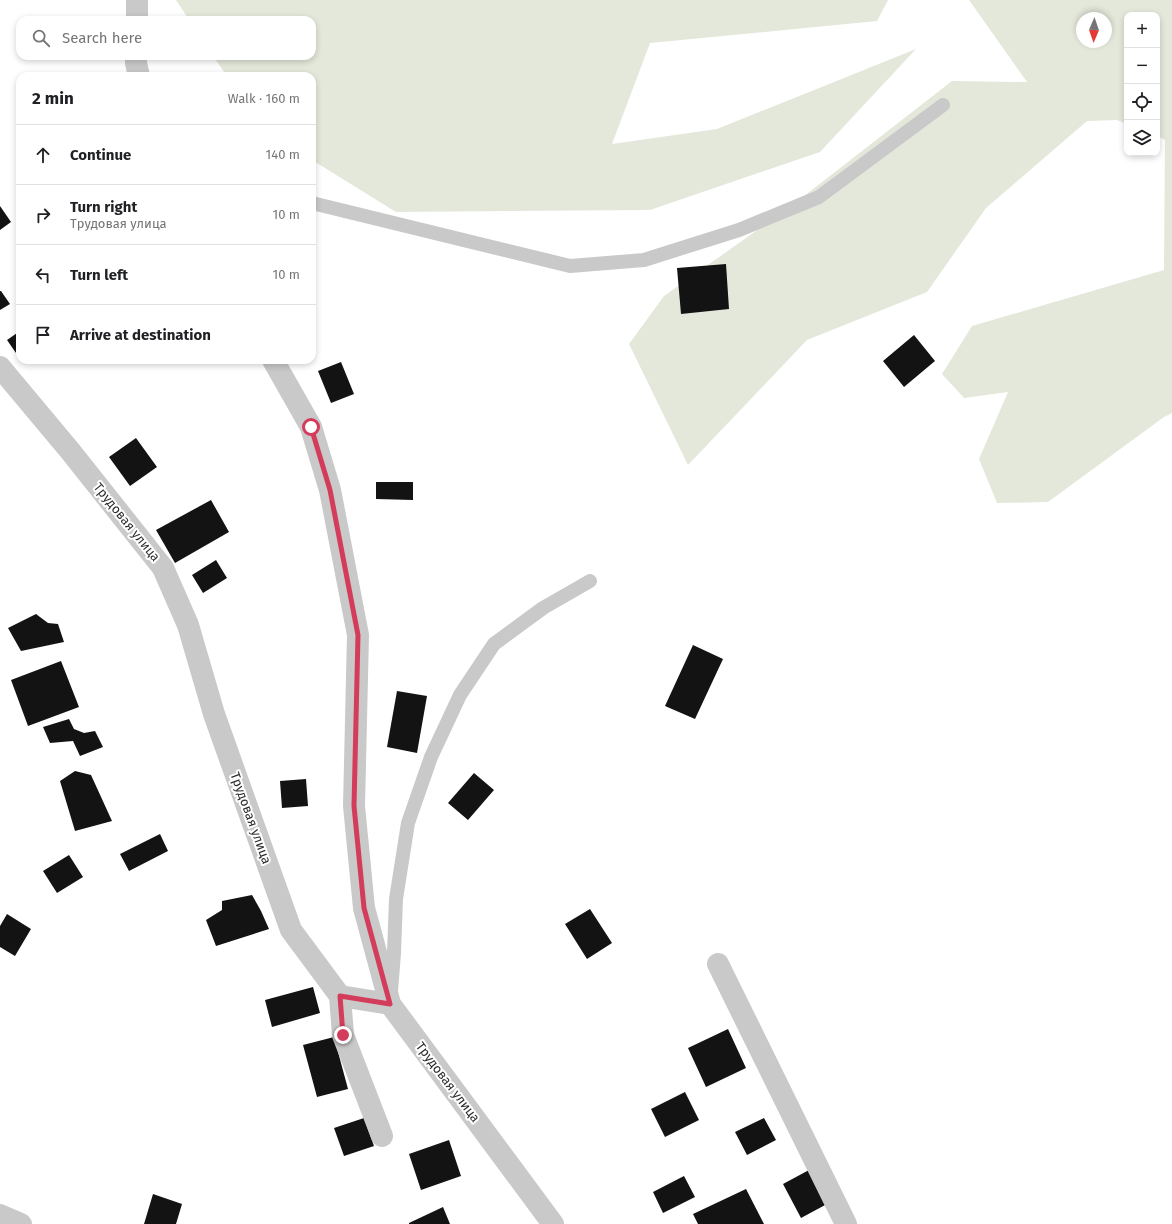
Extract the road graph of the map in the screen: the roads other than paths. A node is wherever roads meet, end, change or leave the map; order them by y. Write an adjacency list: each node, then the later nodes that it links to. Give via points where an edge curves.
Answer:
1 (137, 0): 2 (street)
2 (137, 16)
3 (136, 60): 4 (street)
4 (138, 72)
5 (943, 105): 6 (lane, via 819,197 739,230 644,260 570,266)
6 (316, 204)
7 (275, 364): 12 (street, via 311,427 330,490 358,635 354,806 364,908)
8 (0, 367): 11 (street, Трудовая улица, via 163,568 188,624 214,714 291,930)
9 (590, 581): 12 (lane, via 543,608 494,644 460,694 431,757 408,823 396,899)
10 (718, 964): 17 (street)
11 (340, 996): 12 (street); 13 (street, via 343,1035)
12 (390, 1004): 16 (street, Трудовая улица)
13 (382, 1136)
14 (0, 1216): 15 (street)
15 (21, 1224)
16 (553, 1224)
17 (846, 1224)

